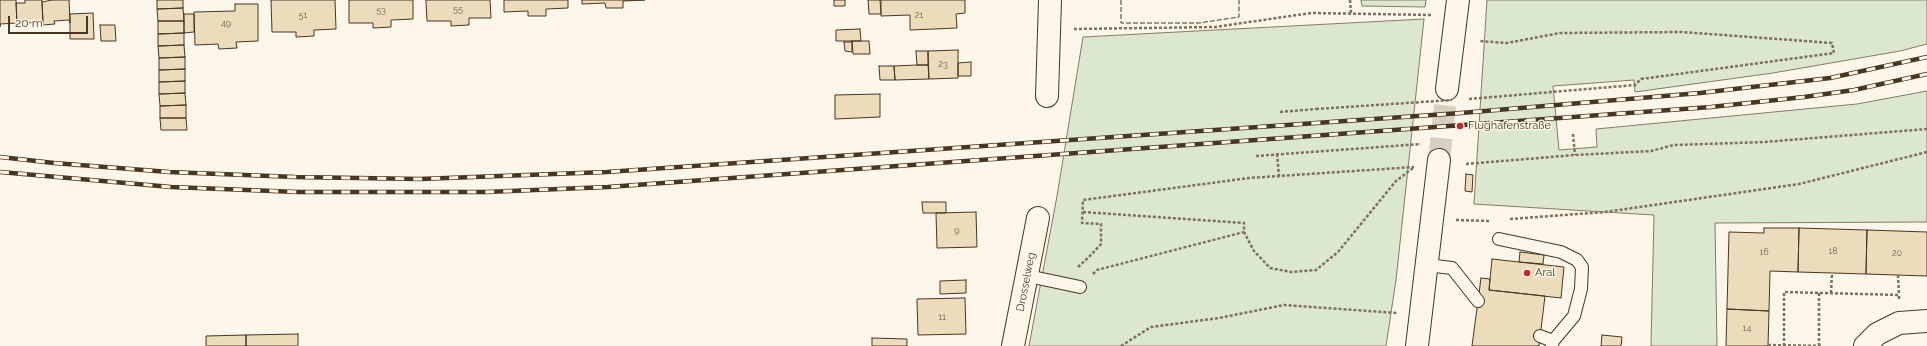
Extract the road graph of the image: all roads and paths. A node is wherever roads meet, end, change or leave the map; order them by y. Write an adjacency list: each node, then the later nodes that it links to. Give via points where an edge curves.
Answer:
1 (1050, 0): 6 (street)
2 (1350, 0): 4 (path)
3 (1458, 0): 8 (street)
4 (1351, 13): 5 (path); 6 (path, via 1311,13 1215,28)
5 (1433, 16)
6 (1050, 30): 9 (street)
7 (1479, 41): 10 (path, via 1507,43 1560,33 1682,32 1832,43 1834,53 1641,79 1635,85)
8 (1454, 94): 11 (path, bridge)
9 (1046, 96)
10 (1468, 99)
11 (1280, 112)
12 (1927, 129): 17 (path, via 1764,142 1674,145 1651,151)
13 (1573, 134): 17 (path)
14 (1432, 152): 16 (path, via 1318,151); 24 (street)
15 (1927, 152): 26 (path, via 1799,184 1605,212)
16 (1277, 154): 18 (path); 22 (path)
17 (1575, 155): 19 (path)
18 (1256, 156)
19 (1466, 164)
20 (1414, 167): 28 (path, via 1396,181 1338,252 1316,270 1291,272 1270,268 1254,251)
21 (1386, 169): 22 (path)
22 (1279, 176): 23 (path, via 1083,200)
23 (1083, 212): 28 (path, via 1244,223); 31 (path, via 1082,223 1101,224 1101,244)
24 (1433, 217): 27 (path); 30 (street)
25 (1038, 218): 35 (street, Drosselweg)
26 (1510, 220)
27 (1494, 221)
28 (1244, 232): 32 (path)
29 (1500, 239): 45 (lane, via 1561,252 1577,260 1582,267 1581,289 1574,316)
30 (1427, 265): 40 (lane, via 1452,268); 51 (street)
31 (1078, 267)
32 (1097, 270)
33 (1832, 273): 38 (path)
34 (1898, 275): 39 (path)
35 (1028, 276): 36 (lane); 49 (street, Drosselweg)
36 (1080, 287)
37 (1819, 293): 38 (path); 47 (path); 48 (path, via 1784,292)
38 (1831, 293): 39 (path)
39 (1899, 295): 43 (path)
40 (1478, 301)
41 (1398, 313): 50 (path, via 1284,305 1219,318 1151,327)
42 (1927, 322): 43 (street)
43 (1899, 323): 53 (street, via 1877,334)
44 (1540, 336): 45 (lane)
45 (1552, 344)
46 (1768, 344): 48 (path)
47 (1819, 344): 48 (path); 52 (path)
48 (1784, 345)
49 (1013, 346)
50 (1121, 346)
51 (1417, 346)
52 (1823, 346)
53 (1865, 346)

